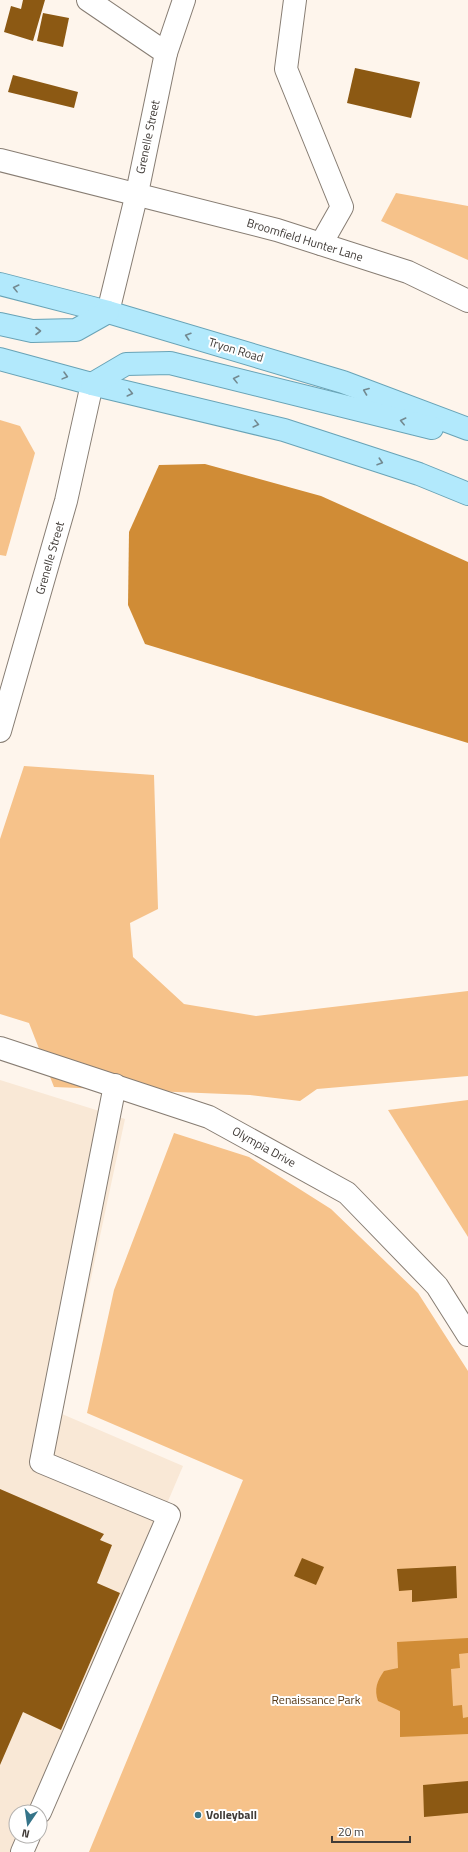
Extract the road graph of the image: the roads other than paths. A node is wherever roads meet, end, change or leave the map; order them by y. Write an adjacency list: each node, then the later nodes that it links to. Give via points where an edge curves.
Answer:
1 (88, 0): 4 (street)
2 (184, 0): 4 (street, Grenelle Street)
3 (295, 0): 7 (street, via 286,69 342,207)
4 (166, 53): 6 (street, Grenelle Street)
5 (0, 160): 6 (street, Broomfield Hunter Lane)
6 (137, 193): 7 (street, Broomfield Hunter Lane); 10 (street, Grenelle Street)
7 (322, 244): 9 (street, Broomfield Hunter Lane, via 408,272)
8 (0, 284): 10 (main road, Tryon Road, one-way to 8)
9 (468, 301)
10 (108, 312): 11 (main road, one-way to 10, via 32,331 76,330); 14 (main road, Tryon Road, one-way to 10, via 342,382)
11 (0, 324)
12 (0, 359): 13 (main road, one-way to 13)
13 (92, 384): 15 (main road, one-way to 13, via 170,363 126,364); 16 (main road, one-way to 16, via 284,430 419,474); 17 (street, Grenelle Street, via 66,501)
14 (468, 429)
15 (468, 436)
16 (468, 494)
17 (1, 727)
18 (0, 1048): 19 (street, Olympia Drive)
19 (115, 1085): 20 (street, Olympia Drive, via 209,1117 347,1193 437,1286); 21 (street, via 41,1462 169,1515)
20 (468, 1335)
21 (43, 1804)

